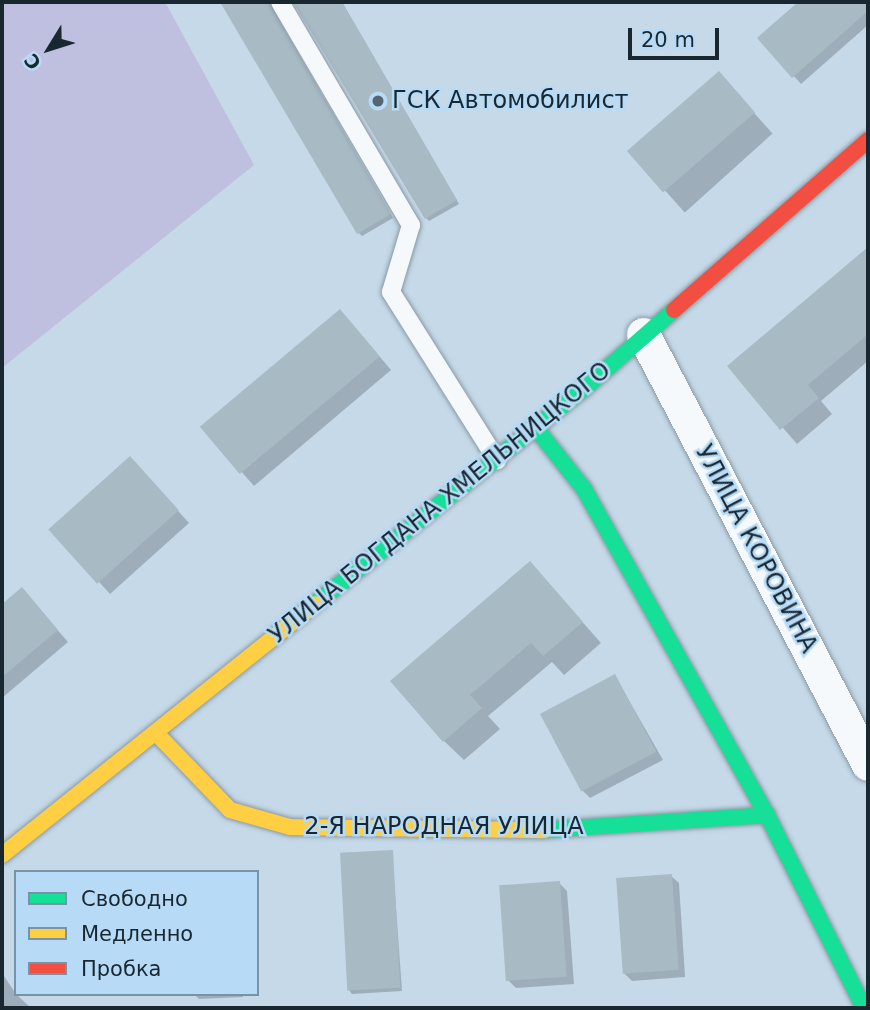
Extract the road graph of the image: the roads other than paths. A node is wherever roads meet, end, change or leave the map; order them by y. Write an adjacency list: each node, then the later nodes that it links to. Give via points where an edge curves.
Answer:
1 (280, 2): 5 (lane, via 411,225 391,292)
2 (868, 140): 3 (street, УЛИЦА БОГДАНА ХМЕЛЬНИЦКОГО)
3 (643, 334): 4 (street, УЛИЦА БОГДАНА ХМЕЛЬНИЦКОГО); 7 (street, УЛИЦА КОРОВИНА)
4 (535, 427): 5 (street, УЛИЦА БОГДАНА ХМЕЛЬНИЦКОГО); 8 (street, via 584,489)
5 (497, 460): 6 (street, УЛИЦА БОГДАНА ХМЕЛЬНИЦКОГО)
6 (156, 733): 8 (street, 2-Я НАРОДНАЯ УЛИЦА, via 230,810 290,827 547,830); 9 (street, УЛИЦА БОГДАНА ХМЕЛЬНИЦКОГО)
7 (868, 764)
8 (767, 814): 10 (street)
9 (2, 855)
10 (864, 1008)

